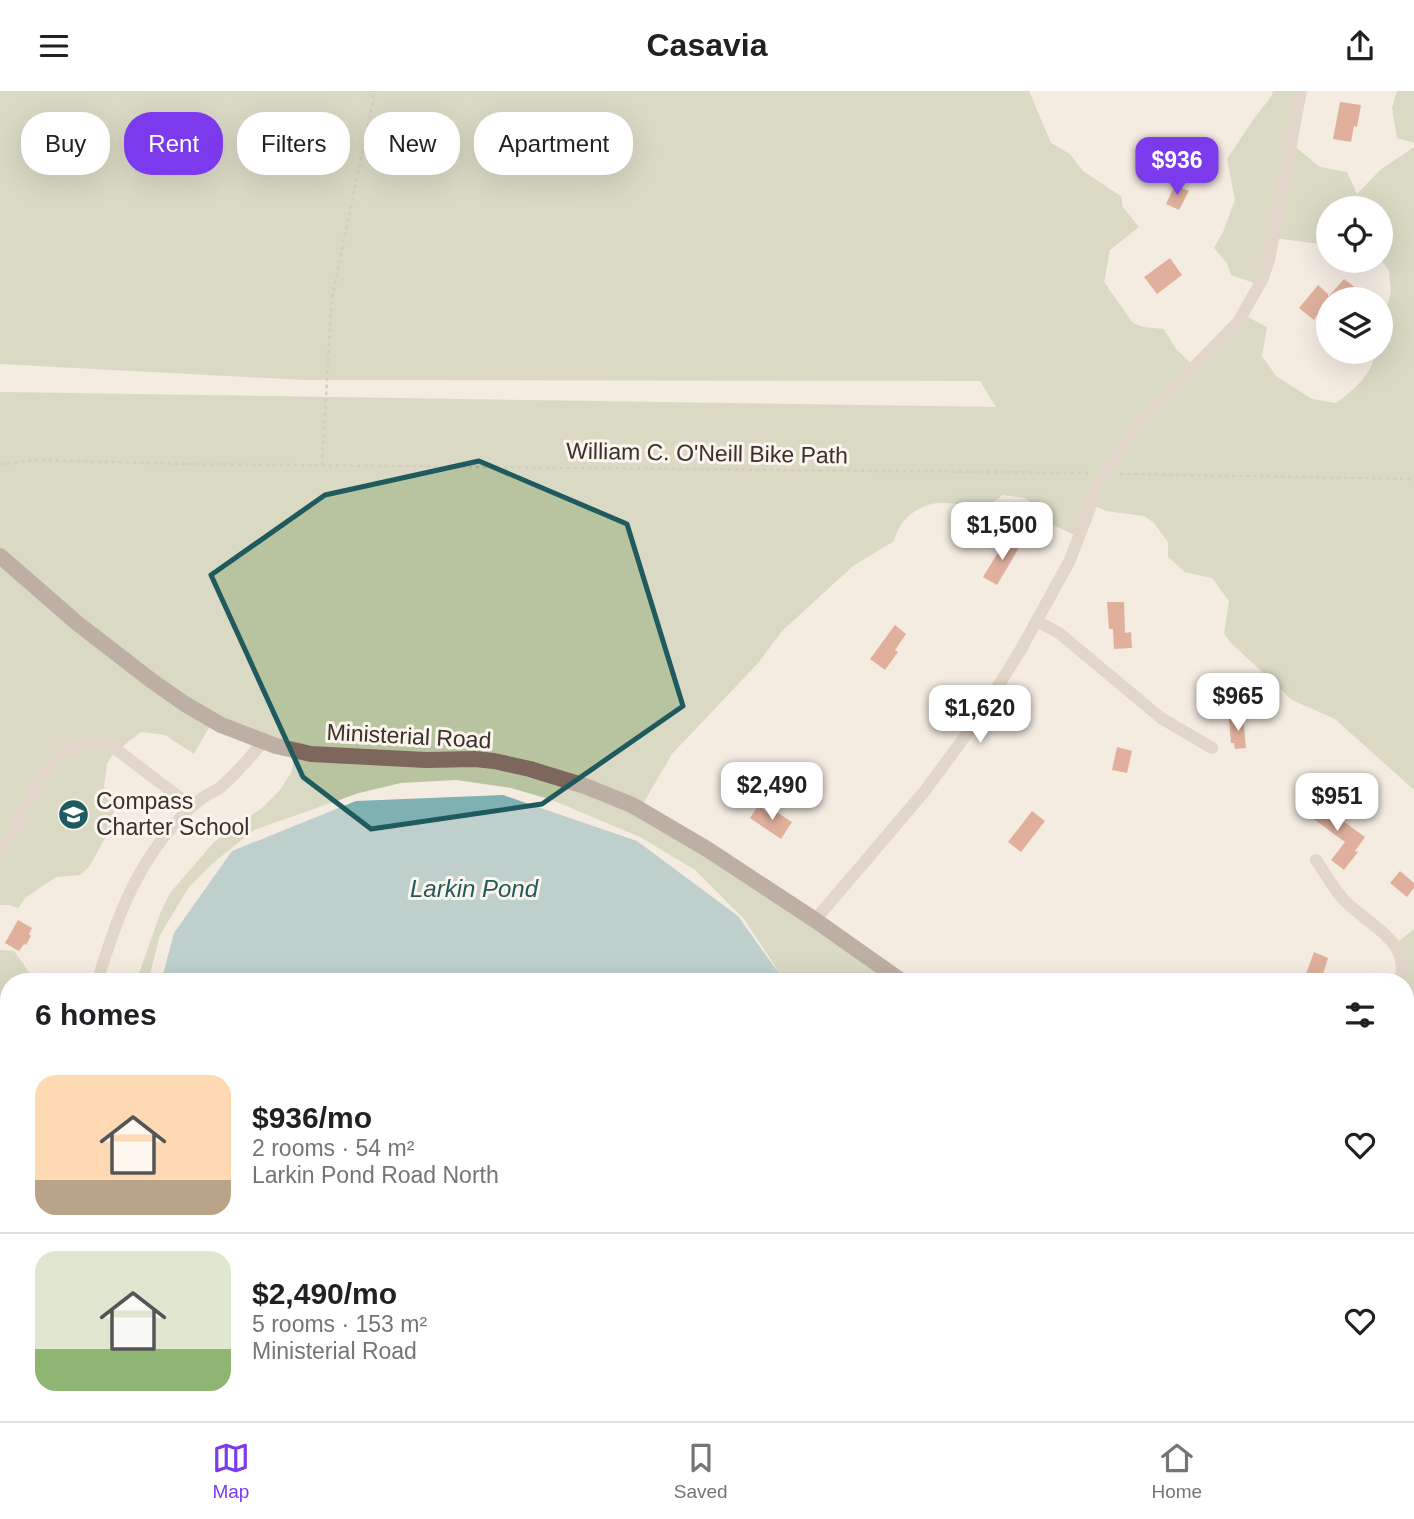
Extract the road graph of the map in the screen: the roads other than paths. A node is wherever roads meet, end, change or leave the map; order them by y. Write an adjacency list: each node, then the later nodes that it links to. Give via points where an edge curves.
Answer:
1 (1301, 91): 3 (street, via 1262,281 1238,323 1137,426 1098,480 1069,562)
2 (0, 556): 4 (main road, Ministerial Road, via 152,681 221,725)
3 (1037, 621): 5 (street, via 1059,633 1161,719); 9 (street, via 975,723 924,792)
4 (263, 742): 6 (street, via 216,791); 9 (main road, Ministerial Road, via 330,756 494,761 567,780 632,805)
5 (1212, 748)
6 (192, 807): 7 (street, via 108,743 94,741 66,749 40,778); 10 (street, via 147,858 123,907)
7 (0, 849)
8 (1317, 860): 12 (street, via 1344,901 1390,937 1400,951)
9 (815, 921): 11 (main road, Ministerial Road)
10 (100, 973)
11 (890, 973)
12 (1401, 973)

